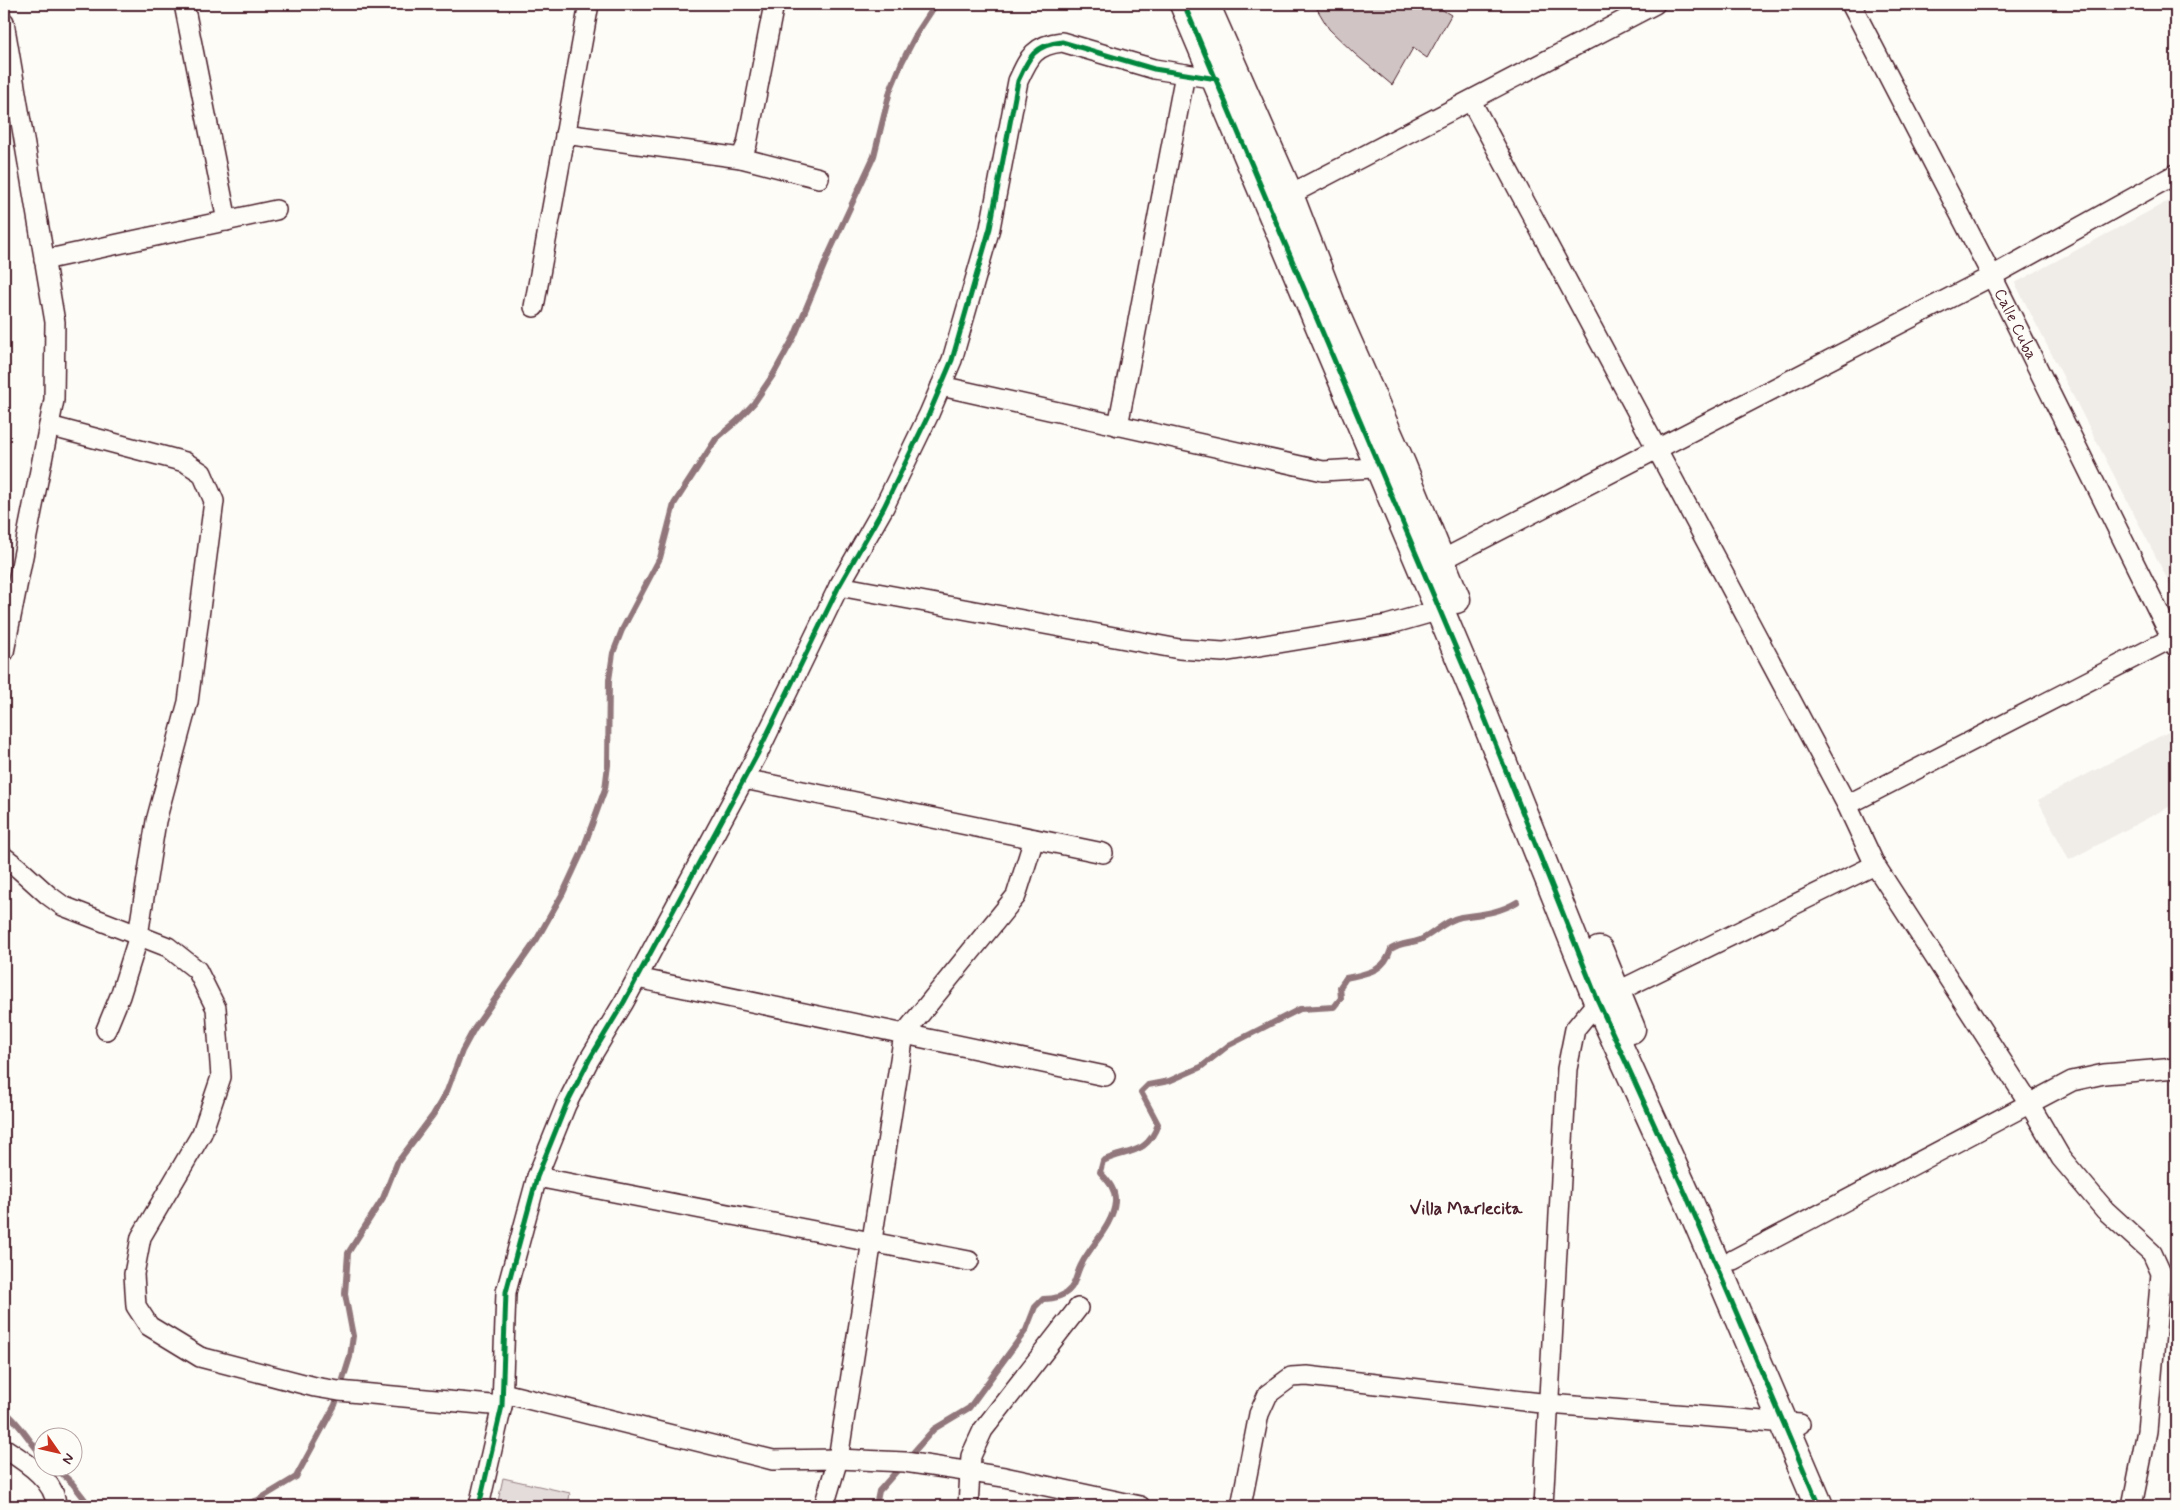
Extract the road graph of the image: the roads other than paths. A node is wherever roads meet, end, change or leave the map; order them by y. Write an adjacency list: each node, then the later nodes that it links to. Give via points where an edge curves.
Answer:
1 (184, 4): 18 (street)
2 (589, 4): 12 (street)
3 (774, 4): 13 (street)
4 (1184, 4): 10 (street)
5 (1205, 4): 16 (street)
6 (1655, 4): 11 (street)
7 (1851, 4): 20 (street, Calle Cuba)
8 (4, 22): 19 (street)
9 (1185, 74): 10 (street); 22 (street, via 1154,69 1062,42 1038,49 1029,59 1018,81 988,236 958,342); 24 (street)
10 (1217, 79): 26 (street, via 1317,321)
11 (1471, 102): 16 (street); 25 (street)
12 (565, 134): 13 (street); 21 (street)
13 (742, 158): 15 (street)
14 (2176, 174): 20 (street)
15 (819, 178)
16 (1289, 195): 26 (street)
17 (276, 210): 18 (street)
18 (227, 221): 19 (street)
19 (44, 260): 23 (street, via 55,322 54,400)
20 (1992, 276): 25 (street); 30 (street, Calle Cuba)
21 (534, 307)
22 (941, 386): 24 (street); 28 (street, via 884,507)
23 (49, 426): 31 (street); 38 (street, via 185,462 202,473 214,501 188,702 156,822)
24 (1118, 426): 26 (street, via 1322,472)
25 (1658, 450): 27 (street); 33 (street)
26 (1391, 467): 27 (street); 29 (street)
27 (1440, 561): 40 (street)
28 (839, 586): 29 (street, via 1179,649 1223,652 1387,625); 32 (street)
29 (1440, 610): 40 (street)
30 (2175, 638): 33 (street)
31 (4, 652)
32 (744, 779): 34 (street); 39 (street)
33 (1847, 805): 37 (street)
34 (1034, 839): 35 (street); 42 (street, via 1016,896)
35 (1103, 853)
36 (4, 858): 38 (street, via 64,906)
37 (1875, 865): 40 (street); 45 (street)
38 (138, 935): 41 (street); 51 (street, via 168,947 197,970 216,1008 221,1077 202,1133 141,1236 134,1274 136,1306 149,1326 200,1357 316,1387)
39 (637, 978): 42 (street); 46 (street, via 589,1060)
40 (1607, 996): 48 (street); 52 (street, via 1574,1030 1567,1069); 53 (street, via 1683,1190)
41 (106, 1030)
42 (904, 1034): 44 (street); 47 (street)
43 (2176, 1068): 45 (street, via 2104,1074 2072,1081)
44 (1105, 1076)
45 (2029, 1103): 48 (street); 66 (street, via 2061,1158 2105,1210 2152,1253 2161,1273 2147,1431)
46 (537, 1177): 47 (street); 51 (street, via 506,1292)
47 (872, 1242): 49 (street); 55 (street)
48 (1733, 1260): 53 (street)
49 (969, 1261)
50 (1078, 1308): 56 (street, via 983,1430 971,1456)
51 (503, 1400): 55 (street, via 773,1460); 58 (street)
52 (1549, 1404): 53 (street); 62 (street, via 1307,1376 1291,1377 1268,1394 1259,1414); 63 (street)
53 (1791, 1424): 64 (street); 65 (street)
54 (4, 1448): 57 (street, via 43,1478 56,1498)
55 (838, 1459): 56 (street, via 905,1462); 59 (street)
56 (970, 1471): 60 (street); 61 (street)
57 (56, 1506)
58 (478, 1506)
59 (824, 1506)
60 (968, 1506)
61 (1140, 1506)
62 (1241, 1506)
63 (1543, 1506)
64 (1818, 1506)
65 (1835, 1506)
66 (2132, 1506)

